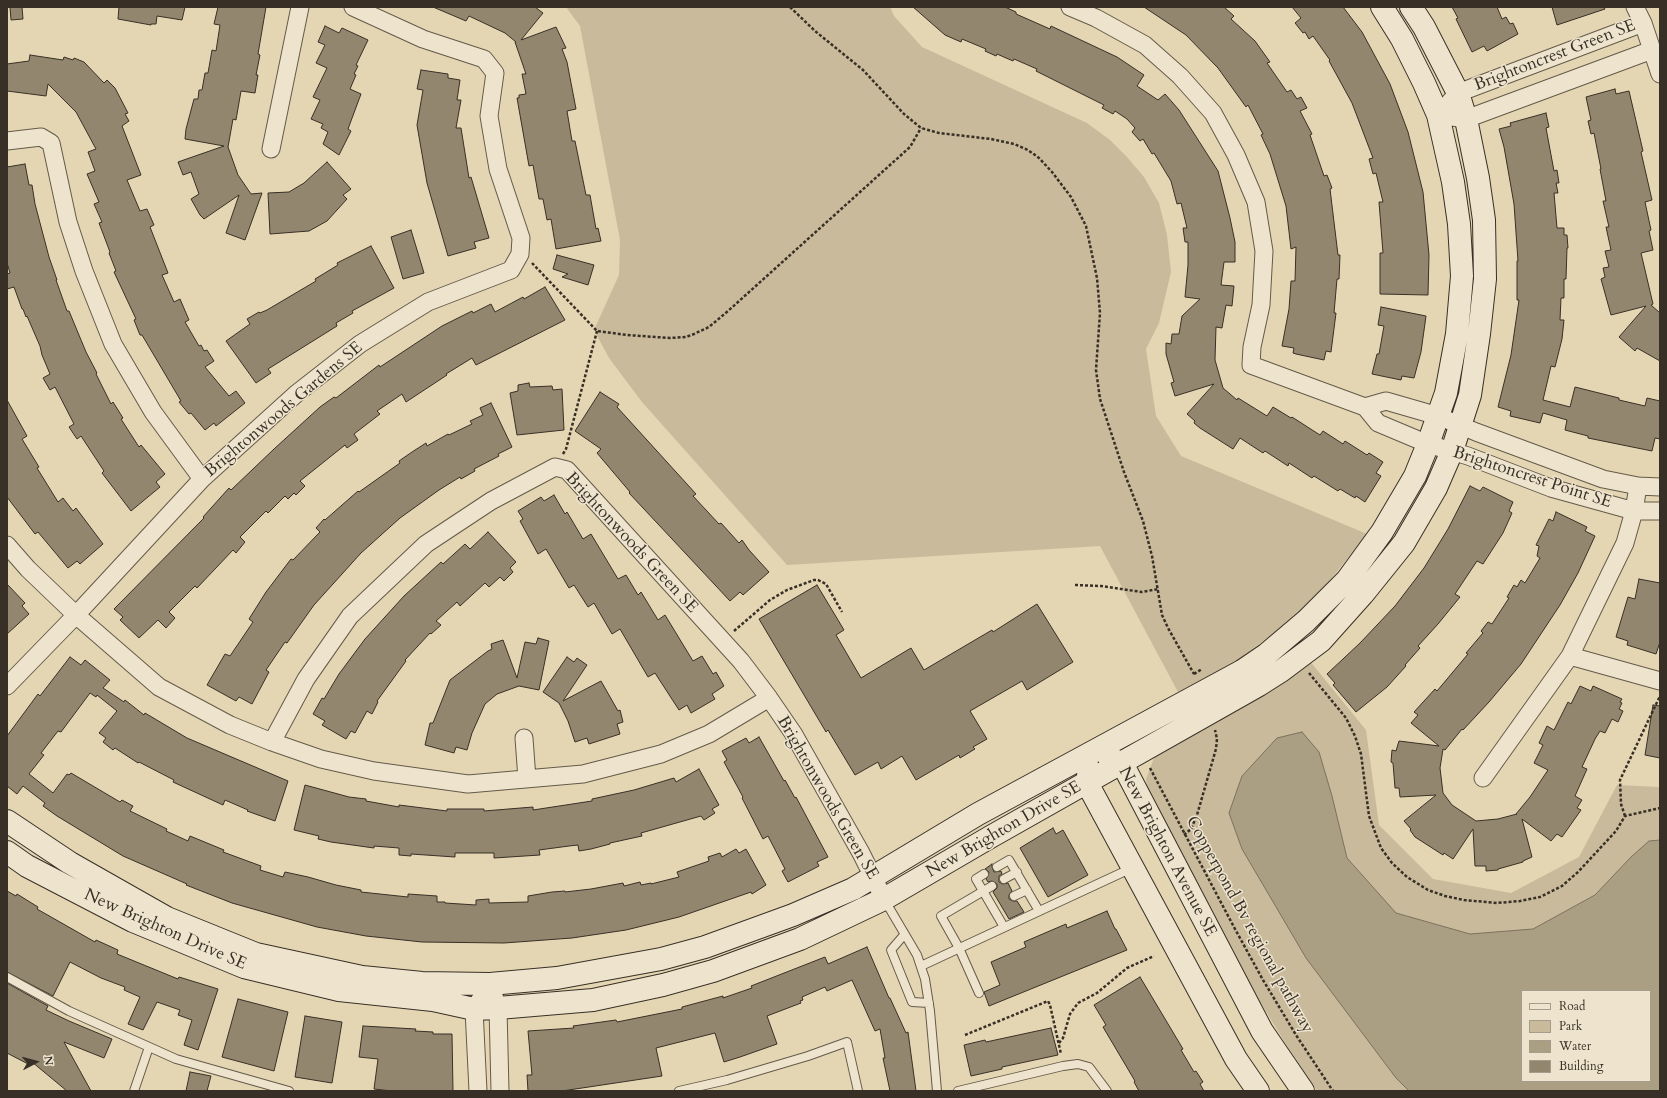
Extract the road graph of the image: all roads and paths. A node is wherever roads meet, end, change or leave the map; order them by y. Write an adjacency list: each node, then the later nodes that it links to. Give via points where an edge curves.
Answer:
1 (300, 7): 16 (street)
2 (353, 7): 17 (street, via 423,39 484,59 494,73 490,116 498,169 520,238)
3 (790, 7): 14 (path, via 863,70 904,114)
4 (1070, 7): 19 (street, via 1096,18 1151,50 1180,76 1213,113 1236,155 1256,202 1264,251 1261,305 1251,365)
5 (1382, 7): 12 (street, New Brighton Drive SE, via 1402,39)
6 (1411, 7): 11 (street, New Brighton Drive SE)
7 (1636, 7): 8 (street)
8 (1643, 23): 9 (street, Brightoncrest Green SE); 11 (street, Brightoncrest Green SE)
9 (1652, 50): 10 (street); 13 (street, Brightoncrest Green SE)
10 (1660, 74)
11 (1458, 93): 12 (street, Brightoncrest Green SE); 13 (street, New Brighton Drive SE)
12 (1438, 115): 13 (street, Brightoncrest Green SE); 20 (street, New Brighton Drive SE, via 1453,182 1462,276 1457,334 1446,393)
13 (1466, 119): 21 (street, New Brighton Drive SE, via 1484,220 1485,279 1470,395)
14 (921, 128): 18 (path, via 910,147 709,327 686,337 670,338); 32 (path, via 939,133 991,139 1028,150 1052,172 1080,212 1090,240 1100,302 1096,370 1098,389 1102,408 1143,520)
15 (7, 141): 25 (street, via 41,137 51,143 68,222 113,344 152,412)
16 (271, 150)
17 (520, 254): 18 (path, via 536,267); 25 (street, Brightonwoods Gardens SE, via 511,270 428,302 360,344 296,394)
18 (597, 331): 24 (path, via 566,449)
19 (1365, 407): 20 (street, Brightoncrest Point SE, via 1386,401); 22 (street, Brightoncrest Point SE, via 1378,424)
20 (1438, 416): 21 (street, Brightoncrest Point SE); 22 (street, New Brighton Drive SE)
21 (1460, 426): 23 (street, New Brighton Drive SE); 26 (street, Brightoncrest Point SE, via 1603,478)
22 (1428, 444): 23 (street, Brightoncrest Point SE); 46 (street, New Brighton Drive SE, via 1415,476 1382,532 1346,580 1306,621 1242,671)
23 (1452, 451): 28 (street, Brightoncrest Point SE, via 1551,488); 47 (street, New Brighton Drive SE, via 1436,488 1404,543 1321,641 1260,685)
24 (555, 467): 42 (street, Brightonwoods Green SE, via 567,470 741,661); 45 (street, Brightonwoods Green SE, via 491,501 426,544 350,616 306,678)
25 (202, 478): 34 (street, Brightonwoods Gardens SE)
26 (1638, 486): 27 (street, Brightoncrest Point SE); 28 (street)
27 (1660, 487)
28 (1634, 511): 29 (street, Brightoncrest Point SE); 36 (street, via 1625,543)
29 (1660, 511)
30 (7, 545): 34 (street)
31 (1075, 585): 32 (path, via 1142,592)
32 (1158, 589): 38 (path, via 1165,623)
33 (842, 612): 35 (path, via 826,584 814,580 787,590 770,600)
34 (76, 615): 40 (street, Brightonwoods Gardens SE); 45 (street, via 159,687 230,725)
35 (733, 632)
36 (1570, 656): 39 (street); 49 (street)
37 (1307, 671): 53 (path, via 1341,711 1355,736 1361,754 1369,816 1381,848 1400,871 1428,890 1455,899 1486,903 1508,903 1540,897 1562,886 1578,872 1616,831)
38 (1194, 674)
39 (1660, 681)
40 (7, 686)
41 (1660, 696): 53 (path, via 1620,780 1621,804)
42 (769, 698): 50 (street, via 709,734 661,754 583,774); 61 (street, Brightonwoods Green SE, via 793,733)
43 (1215, 730): 55 (path, via 1216,748 1197,815 1191,829)
44 (524, 738): 50 (street)
45 (272, 742): 50 (street, via 321,759 374,771 468,784)
46 (1092, 752): 47 (street, New Brighton Avenue SE); 51 (street, New Brighton Avenue SE); 61 (street, New Brighton Drive SE, via 978,814)
47 (1122, 763): 51 (street, New Brighton Drive SE); 96 (street, New Brighton Avenue SE, via 1262,1031)
48 (1150, 767): 55 (path, Copperpond Bv regional pathway)
49 (1483, 778)
50 (527, 779)
51 (1087, 783): 58 (street); 67 (street, New Brighton Drive SE)
52 (1660, 808): 53 (path)
53 (1625, 816)
54 (7, 821): 77 (street, New Brighton Drive SE, via 70,862 167,918 256,954 362,977 422,983)
55 (1184, 835): 97 (path, Copperpond Bv regional pathway, via 1263,980)
56 (7, 852): 81 (street, New Brighton Drive SE, via 27,866 133,920 244,966 339,990 433,1000)
57 (997, 867): 59 (lane, via 1009,860)
58 (1133, 868): 70 (lane); 95 (street, via 1236,1059)
59 (1016, 872): 62 (lane); 64 (lane)
60 (984, 874): 65 (lane, via 976,879)
61 (873, 876): 67 (street, Brightonwoods Green SE); 77 (street, New Brighton Drive SE, via 853,889 792,915 705,947 661,959 557,978)
62 (1004, 879)
63 (992, 886): 65 (lane)
64 (1027, 890): 66 (lane); 70 (lane)
65 (983, 891): 69 (lane); 73 (lane, via 941,916)
66 (1014, 896)
67 (884, 899): 72 (lane); 80 (street, New Brighton Drive SE, via 800,939 713,971 664,985 593,1000)
68 (1001, 903): 69 (lane)
69 (993, 908): 71 (lane)
70 (1039, 911): 71 (lane)
71 (1004, 927): 73 (lane)
72 (904, 935): 75 (lane); 79 (lane, via 891,950 912,1002)
73 (959, 948): 75 (lane); 78 (lane)
74 (1154, 956): 83 (path, via 1127,968 1096,993 1078,1003 1070,1014)
75 (920, 966): 79 (lane)
76 (7, 977): 84 (lane, via 69,1011)
77 (490, 984): 80 (street); 81 (street)
78 (979, 993)
79 (929, 1003): 92 (lane)
80 (498, 1008): 81 (street, New Brighton Drive SE); 89 (street)
81 (474, 1009): 88 (street)
82 (964, 1035): 83 (path, via 1048,1001)
83 (1059, 1043): 85 (path)
84 (149, 1047): 86 (lane); 87 (lane, via 176,1059)
85 (1061, 1054)
86 (134, 1091)
87 (289, 1091)
88 (478, 1091)
89 (500, 1091)
90 (679, 1091): 91 (lane, via 728,1080 847,1042)
91 (858, 1091)
92 (938, 1091)
93 (958, 1091): 94 (lane, via 1078,1064 1089,1067)
94 (1107, 1091)
95 (1258, 1091)
96 (1303, 1091)
97 (1333, 1091)

